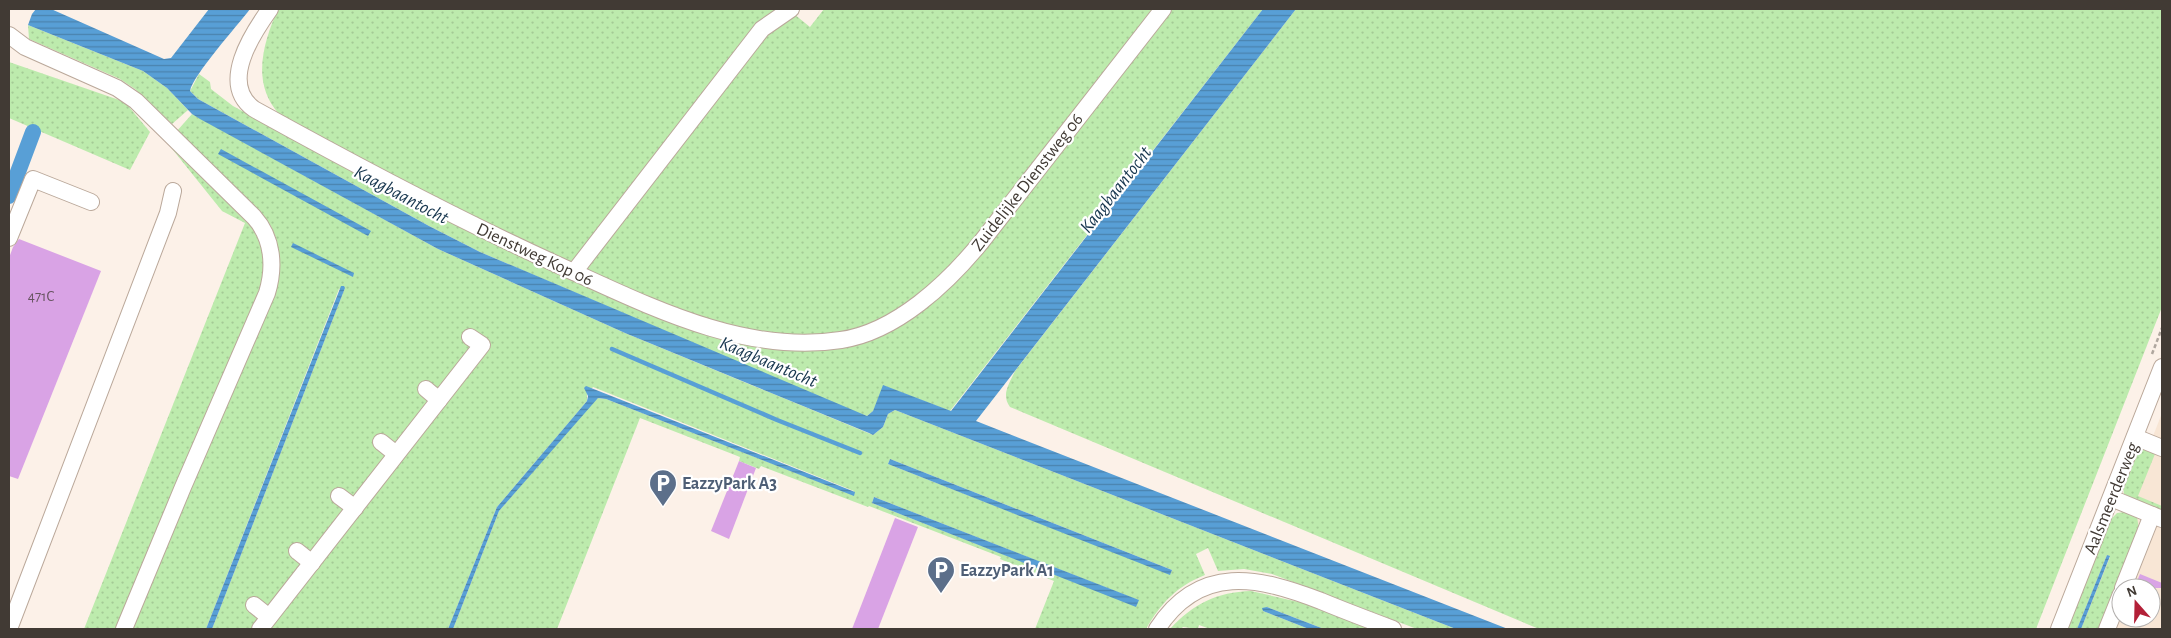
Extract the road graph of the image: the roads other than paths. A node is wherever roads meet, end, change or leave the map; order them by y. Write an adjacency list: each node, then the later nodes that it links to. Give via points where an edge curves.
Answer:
1 (270, 9): 8 (street, Dienstweg Kop 06, via 244,53 239,78 242,95 254,109 413,196)
2 (791, 9): 8 (street, via 762,29)
3 (1163, 9): 9 (street, Zuidelijke Dienstweg 06, via 962,264 938,288 905,312)
4 (9, 35): 28 (street, via 25,46 122,91 148,111 254,217 270,246 269,287)
5 (174, 191): 27 (street)
6 (91, 202): 7 (street, via 33,179)
7 (9, 238)
8 (574, 272): 9 (street, Dienstweg Kop 06, via 684,319 740,336 825,342)
9 (869, 331)
10 (470, 337): 13 (street, via 482,345)
11 (2162, 367): 14 (street, Aalsmeerderweg)
12 (426, 389): 13 (street)
13 (439, 400): 17 (street)
14 (2135, 437): 16 (street); 19 (street, Aalsmeerderweg)
15 (381, 442): 17 (street)
16 (2162, 448)
17 (396, 454): 20 (street)
18 (339, 496): 20 (street)
19 (2110, 498): 21 (street); 31 (street, Aalsmeerderweg)
20 (354, 508): 23 (street)
21 (2157, 517): 24 (street)
22 (297, 551): 23 (street)
23 (312, 563): 26 (street)
24 (2128, 578)
25 (254, 605): 26 (street)
26 (265, 623)
27 (9, 629)
28 (124, 629)
29 (1157, 629): 30 (street, via 1177,604 1200,589 1222,582 1247,580 1291,589)
30 (1393, 629)
31 (2059, 629)

